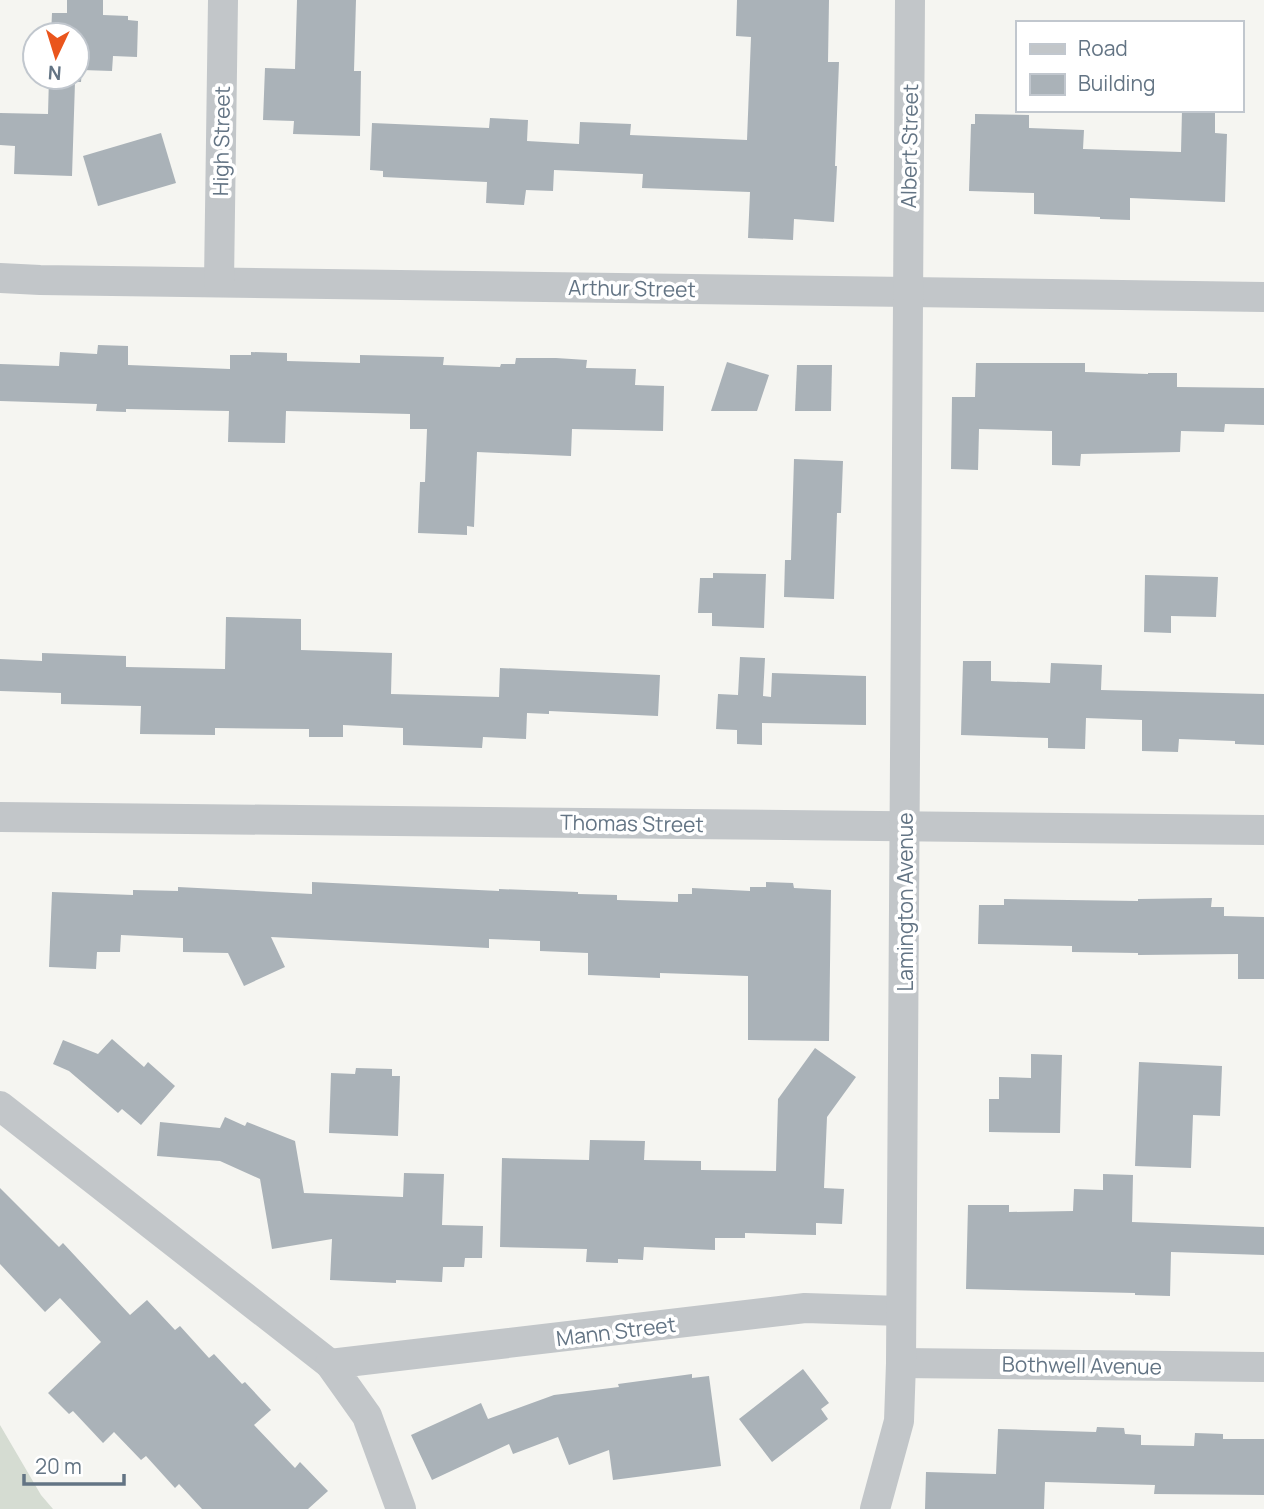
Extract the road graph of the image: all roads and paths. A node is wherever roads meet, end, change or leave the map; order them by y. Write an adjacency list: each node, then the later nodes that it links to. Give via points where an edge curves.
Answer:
1 (223, 0): 4 (street, High Street)
2 (910, 0): 5 (street, Albert Street)
3 (0, 278): 4 (street, Arthur Street)
4 (219, 282): 5 (street, Arthur Street)
5 (908, 292): 6 (street, Arthur Street); 8 (street, Lamington Avenue)
6 (1264, 297)
7 (0, 817): 8 (street, Thomas Street)
8 (905, 825): 9 (street, Thomas Street); 11 (street, Lamington Avenue)
9 (1264, 830)
10 (0, 1105): 13 (street)
11 (901, 1311): 12 (street, Lamington Avenue); 13 (street, Mann Street, via 806,1308)
12 (901, 1363): 14 (street, Bothwell Avenue); 16 (street, Lamington Avenue, via 899,1422)
13 (330, 1364): 15 (street, via 367,1416)
14 (1264, 1367)
15 (401, 1509)
16 (876, 1509)

